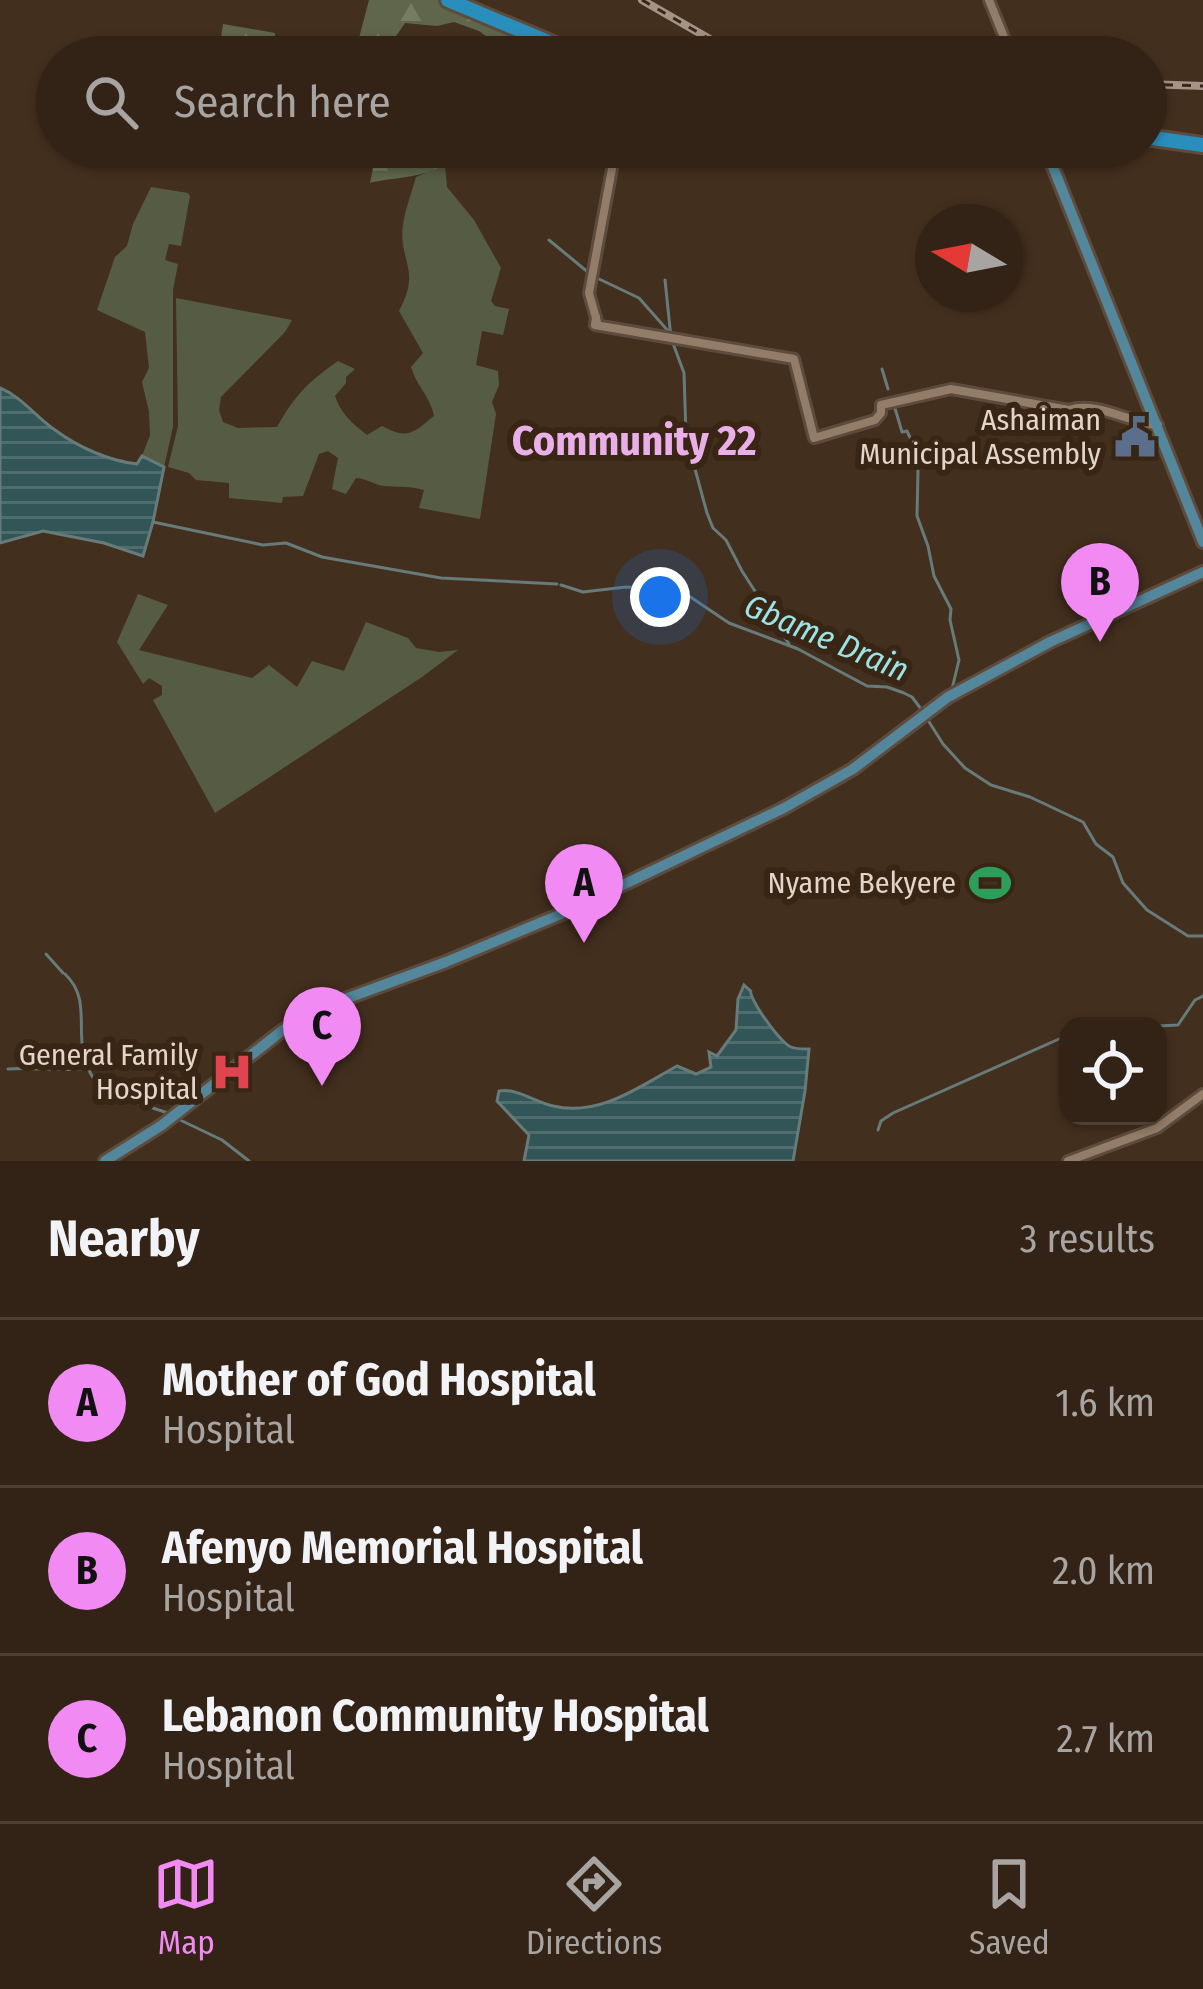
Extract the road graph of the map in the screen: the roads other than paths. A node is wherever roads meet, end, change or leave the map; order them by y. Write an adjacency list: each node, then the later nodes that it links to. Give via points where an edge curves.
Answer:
1 (448, 0): 4 (highway)
2 (458, 0): 4 (street, via 517,22)
3 (989, 0): 6 (street)
4 (515, 28): 5 (highway)
5 (534, 36)
6 (1004, 36)
7 (1167, 139): 8 (highway)
8 (1203, 144)
9 (612, 168): 11 (street, via 590,290 597,322 794,359 814,438 875,420 880,405 952,389)
10 (1056, 168): 11 (main road)
11 (1158, 425): 12 (main road)
12 (1203, 538)
13 (1203, 572): 15 (main road, via 1007,664 781,810 575,908 335,1000)
14 (1203, 1094): 16 (street, via 1157,1128)
15 (106, 1161)
16 (1068, 1161)

